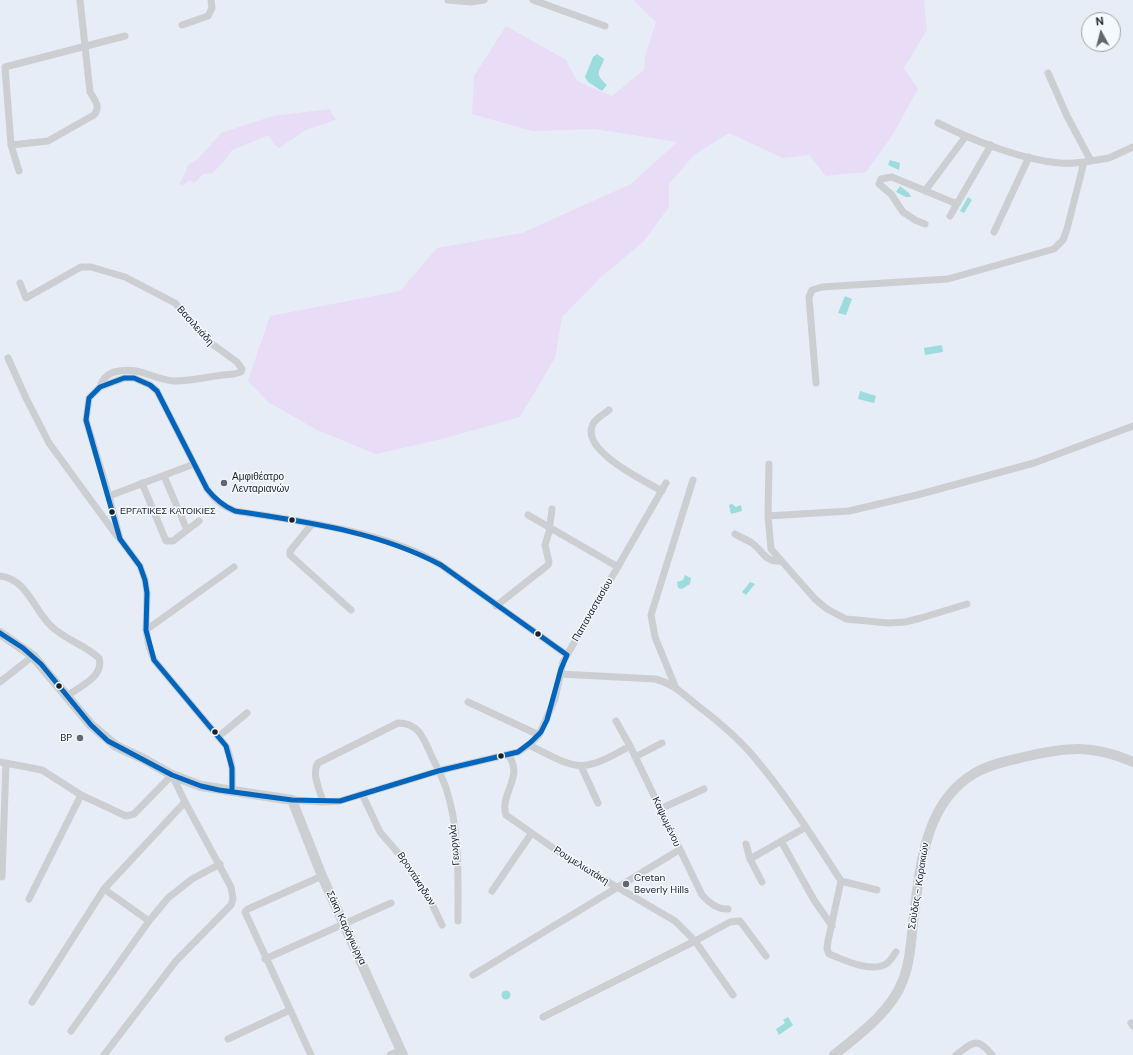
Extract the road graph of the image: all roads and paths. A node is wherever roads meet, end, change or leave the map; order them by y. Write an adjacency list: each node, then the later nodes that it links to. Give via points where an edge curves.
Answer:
1 (80, 0): 9 (street)
2 (211, 0): 6 (street, via 212,8 208,16)
3 (448, 0): 4 (street)
4 (484, 0)
5 (533, 0): 7 (street)
6 (182, 25)
7 (605, 26)
8 (125, 36): 9 (street)
9 (85, 46): 11 (street, via 5,67); 14 (street, via 90,92 98,105 97,111 48,141)
10 (1048, 73): 18 (street)
11 (3, 97): 14 (street)
12 (938, 123): 13 (street)
13 (966, 136): 15 (street); 20 (street)
14 (12, 145): 19 (street)
15 (991, 145): 17 (street); 21 (street)
16 (1133, 147): 18 (street, via 1109,158)
17 (1029, 157): 18 (street, via 1061,164); 24 (street)
18 (1088, 162): 27 (street, via 1063,240 1054,249 948,279 822,287 812,290 809,297)
19 (19, 171)
20 (925, 191): 21 (street); 23 (street, via 892,177 881,179 879,184 891,194 903,212)
21 (957, 204): 22 (street)
22 (950, 216)
23 (925, 224)
24 (994, 232)
25 (20, 283): 28 (street, Βασιλειάδη, via 26,298 81,267 125,277 175,303 208,342 237,362 242,369 241,372 234,374 174,381 129,370 106,376)
26 (8, 358): 47 (street, via 49,443)
27 (816, 383)
28 (100, 387): 31 (street, via 124,378 134,378 150,385 157,391); 38 (street, via 89,398 86,420)
29 (609, 410): 37 (street, via 596,420 592,428 596,446 626,470)
30 (1133, 426): 41 (street, via 1034,463 917,495 849,511)
31 (194, 464): 33 (street); 43 (street, via 207,489 215,500 226,508)
32 (769, 464): 41 (street)
33 (164, 476): 35 (street); 45 (street)
34 (693, 480): 61 (street, via 651,615 655,637)
35 (142, 483): 38 (street); 45 (street, via 166,541 173,541)
36 (666, 483): 37 (street, Παπαναστασίου)
37 (662, 491): 50 (street, Παπαναστασίου)
38 (109, 496): 47 (street)
39 (552, 509): 44 (street)
40 (528, 515): 44 (street)
41 (768, 516): 48 (street, via 769,544)
42 (198, 521): 45 (street)
43 (312, 524): 53 (street, via 418,552 441,565); 54 (street, via 290,551 290,555)
44 (549, 528): 50 (street); 53 (street, via 545,545 548,565)
45 (187, 530)
46 (735, 534): 48 (street, via 753,544 768,559)
47 (120, 539): 55 (street, via 140,566 145,580)
48 (780, 561): 52 (street, via 814,599 846,619 862,622 905,622)
49 (234, 567): 55 (street)
50 (618, 567): 57 (street, Παπαναστασίου)
51 (0, 576): 62 (street, via 10,578 21,586 54,629 99,658 97,674)
52 (967, 604)
53 (496, 606): 57 (street)
54 (351, 610)
55 (146, 630): 67 (street, via 154,660)
56 (0, 633): 58 (street, Παπαναστασίου)
57 (567, 655): 59 (street, Παπαναστασίου)
58 (33, 656): 60 (street); 62 (street, Παπαναστασίου)
59 (560, 674): 61 (street, via 655,679); 66 (street, Παπαναστασίου, via 555,699)
60 (0, 682)
61 (675, 686): 87 (street, via 718,721 753,756)
62 (67, 696): 77 (street, Παπαναστασίου, via 108,741)
63 (468, 702): 66 (street)
64 (247, 714): 67 (street)
65 (616, 721): 70 (street, Καψωμένου)
66 (540, 735): 69 (street, Παπαναστασίου)
67 (218, 737): 79 (street, via 226,746 231,758)
68 (662, 743): 72 (street)
69 (529, 745): 71 (street, Παπαναστασίου); 75 (street, via 559,760)
70 (630, 746): 72 (street, Καψωμένου); 75 (street, via 602,762)
71 (508, 755): 76 (street, Παπαναστασίου); 88 (street, Ρουμελιωτάκη, via 514,765 512,784 503,808 509,818)
72 (635, 757): 86 (street, Καψωμένου)
73 (1133, 762): 125 (street, Σούδας - Κορακιών, via 1098,750 1068,748 1000,763 976,772 964,781 938,812 927,836 909,962 903,981 886,1009)
74 (3, 763): 81 (street, via 42,770); 95 (street)
75 (581, 766): 85 (street)
76 (438, 771): 80 (street, Παπαναστασίου); 84 (street, Γεωργιλά, via 418,730 406,723 398,723 318,763 315,775); 106 (street, Γεωργιλά, via 446,788 456,834)
77 (172, 775): 79 (street, Παπαναστασίου, via 201,786); 81 (street, via 137,812 130,816); 83 (street)
78 (704, 789): 86 (street)
79 (232, 791): 82 (street, Παπαναστασίου)
80 (362, 794): 84 (street, Παπαναστασίου, via 340,801); 108 (street, Βροντάκηδων, via 380,832 405,861)
81 (81, 795): 102 (street)
82 (292, 800): 84 (street, Παπαναστασίου); 94 (street, Σάκη Καράγιωργα)
83 (185, 802): 93 (street); 99 (street)
84 (323, 802)
85 (598, 803)
86 (660, 809): 91 (street, Καψωμένου)
87 (806, 827): 89 (street); 97 (street)
88 (531, 834): 98 (street, Ρουμελιωτάκη); 101 (street)
89 (780, 841): 92 (street); 109 (street)
90 (746, 844): 92 (street)
91 (679, 850): 98 (street); 104 (street, Καψωμένου, via 702,895 716,907)
92 (750, 859): 96 (street)
93 (220, 864): 105 (street, via 183,884); 122 (street, via 231,887 231,905 176,961)
94 (322, 876): 107 (street, Σάκη Καράγιωργα); 113 (street, via 245,912)
95 (2, 877)
96 (762, 882)
97 (841, 882): 100 (street); 109 (street)
98 (616, 887): 110 (street, Ρουμελιωτάκη, via 662,912); 114 (street)
99 (104, 889): 105 (street); 116 (street)
100 (877, 890)
101 (492, 891)
102 (29, 899)
103 (391, 903): 107 (street)
104 (728, 909)
105 (149, 921): 119 (street)
106 (458, 921)
107 (344, 923): 113 (street); 121 (street, Σάκη Καράγιωργα)
108 (442, 925)
109 (832, 926): 111 (street, via 827,949 829,954 872,967 888,963)
110 (695, 941): 112 (street, via 736,920 744,925); 115 (street, Ρουμελιωτάκη); 118 (street)
111 (896, 952)
112 (766, 956)
113 (265, 959): 117 (street)
114 (473, 975)
115 (733, 996)
116 (32, 1002)
117 (290, 1010): 120 (street); 123 (street)
118 (543, 1017)
119 (71, 1031)
120 (228, 1039)
121 (402, 1053): 124 (street)
122 (104, 1055)
123 (311, 1055)
124 (390, 1055)
125 (834, 1055)
126 (956, 1055): 127 (street, via 977,1042 984,1044)
127 (992, 1055)

